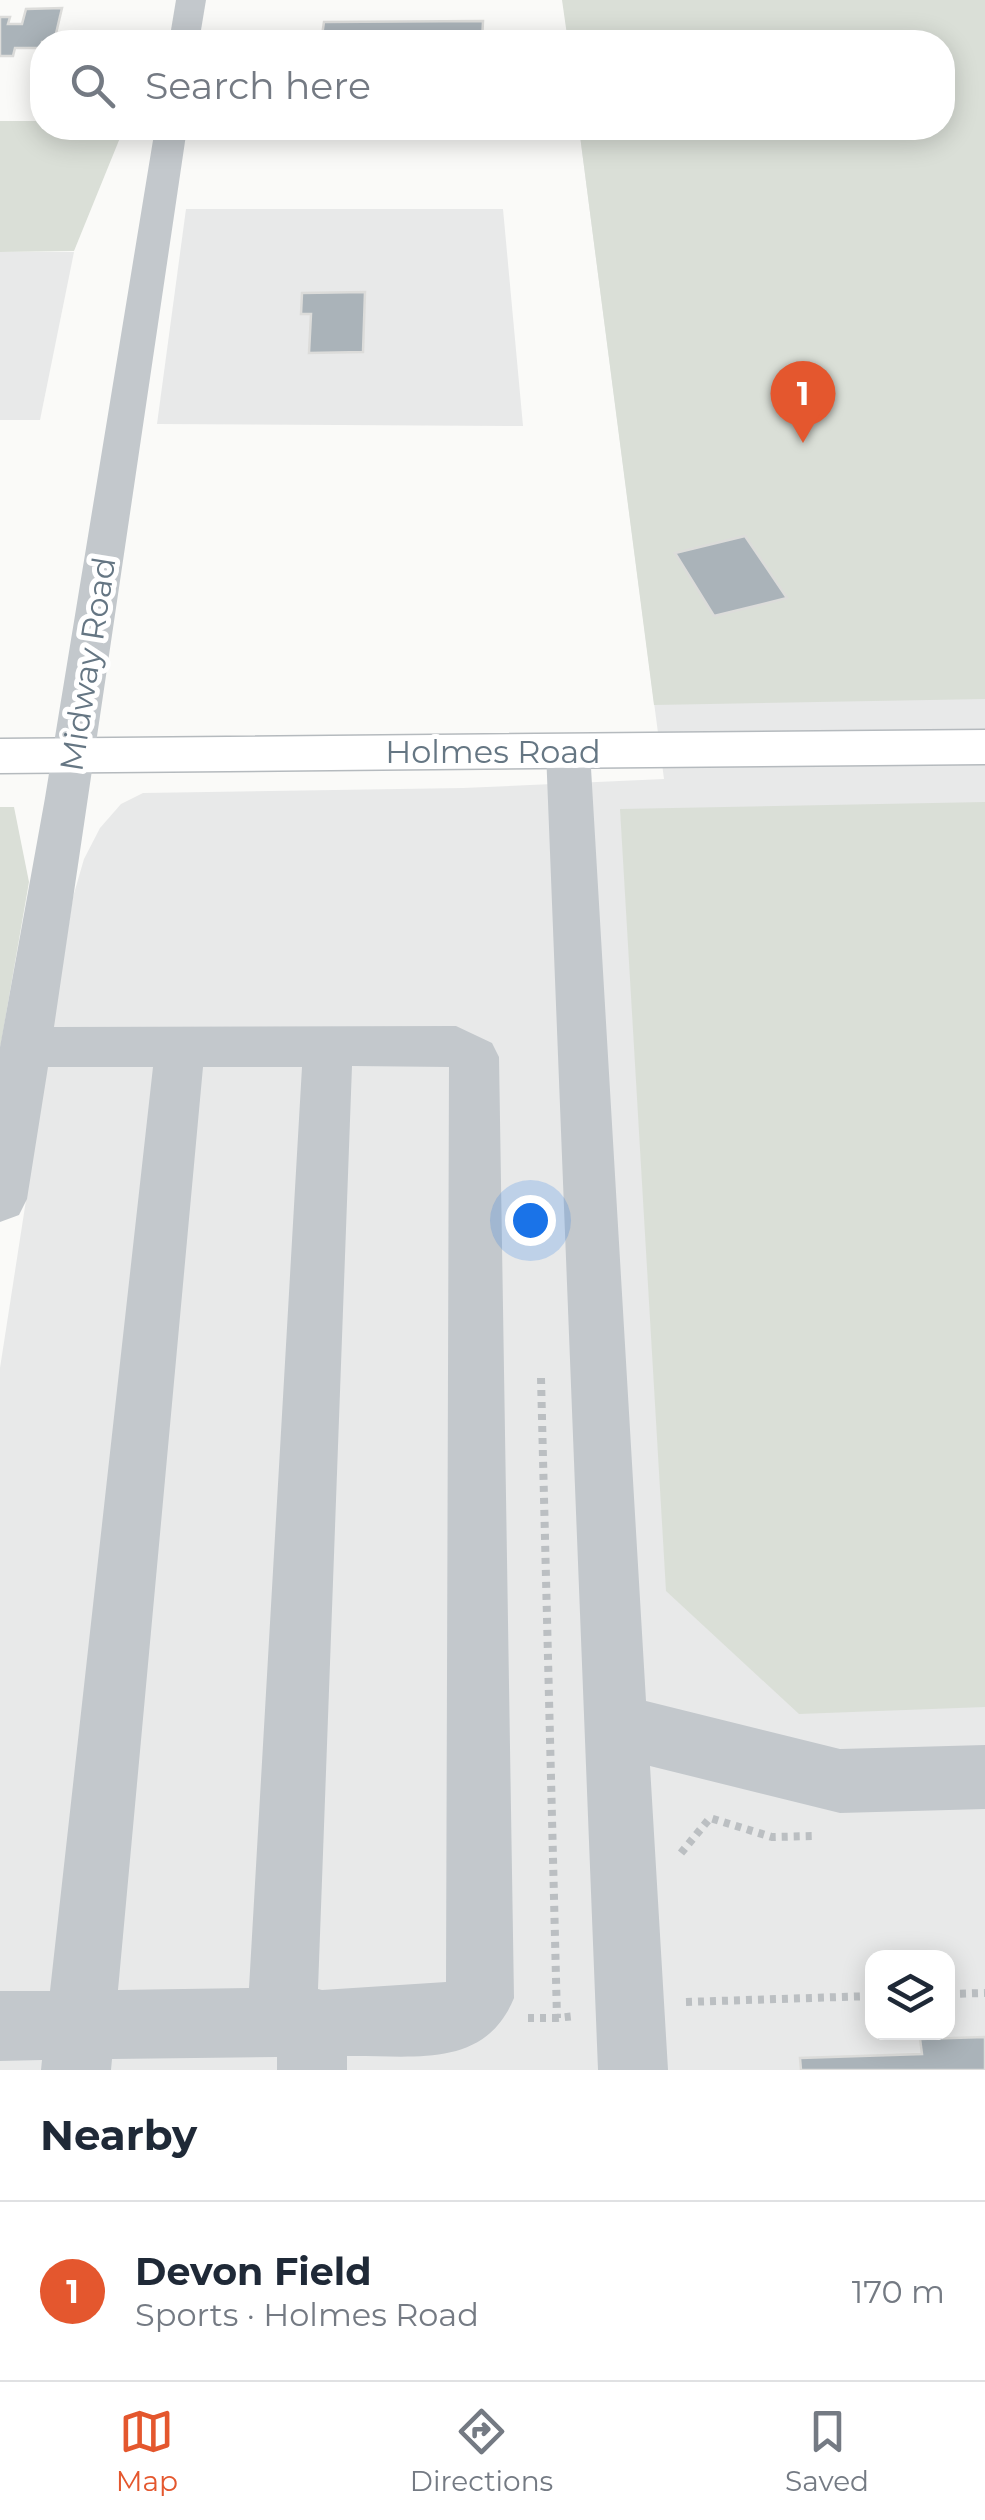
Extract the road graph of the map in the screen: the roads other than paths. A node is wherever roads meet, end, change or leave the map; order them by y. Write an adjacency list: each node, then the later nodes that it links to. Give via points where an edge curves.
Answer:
1 (191, 0): 2 (street)
2 (186, 30)
3 (169, 140): 7 (street, Midway Road)
4 (985, 747): 5 (main road, Holmes Road)
5 (568, 751): 7 (main road, Holmes Road); 12 (street)
6 (0, 756): 7 (main road, Holmes Road)
7 (74, 756): 9 (street, Midway Road)
8 (328, 1047): 10 (street); 15 (street); 15 (street, via 456,1046 474,1057 480,1998 454,2019)
9 (25, 1048): 10 (street); 11 (street, Midway Road)
10 (180, 1048): 16 (street)
11 (0, 1199)
12 (617, 1726): 13 (street, via 840,1781); 17 (street)
13 (985, 1777)
14 (0, 2026): 16 (street)
15 (308, 2038): 16 (street)
16 (78, 2048)
17 (634, 2070)

